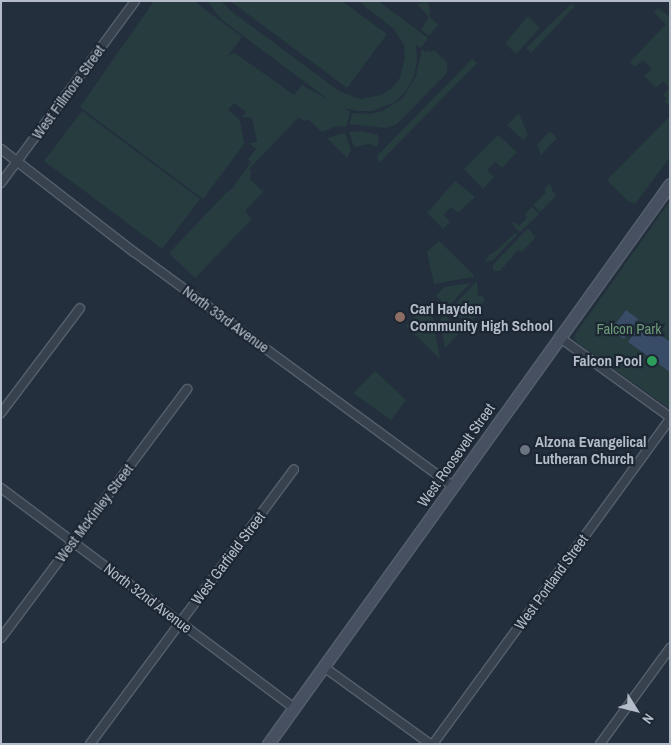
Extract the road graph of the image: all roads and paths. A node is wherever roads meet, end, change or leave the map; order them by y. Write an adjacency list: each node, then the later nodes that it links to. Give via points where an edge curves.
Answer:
1 (135, 1): 3 (street, West Fillmore Street)
2 (1, 149): 3 (street, North 33rd Avenue)
3 (17, 161): 4 (street, West Fillmore Street); 12 (street, North 33rd Avenue, via 134,252)
4 (1, 183)
5 (670, 184): 7 (street, West Roosevelt Street)
6 (80, 308): 9 (street)
7 (559, 337): 10 (street); 12 (street, West Roosevelt Street)
8 (186, 389): 14 (street, West McKinley Street)
9 (1, 413)
10 (670, 418): 22 (street, West Portland Street)
11 (294, 469): 15 (street, West Garfield Street)
12 (453, 486): 18 (street, West Roosevelt Street)
13 (1, 488): 14 (street, North 32nd Avenue)
14 (73, 541): 15 (street, North 32nd Avenue); 16 (street, West McKinley Street)
15 (180, 622): 19 (street, North 32nd Avenue); 20 (street, West Garfield Street)
16 (1, 638)
17 (670, 648): 23 (street)
18 (324, 667): 19 (street, West Roosevelt Street); 22 (street)
19 (294, 708): 21 (street, West Roosevelt Street)
20 (90, 744)
21 (268, 744)
22 (431, 744)
23 (600, 744)

